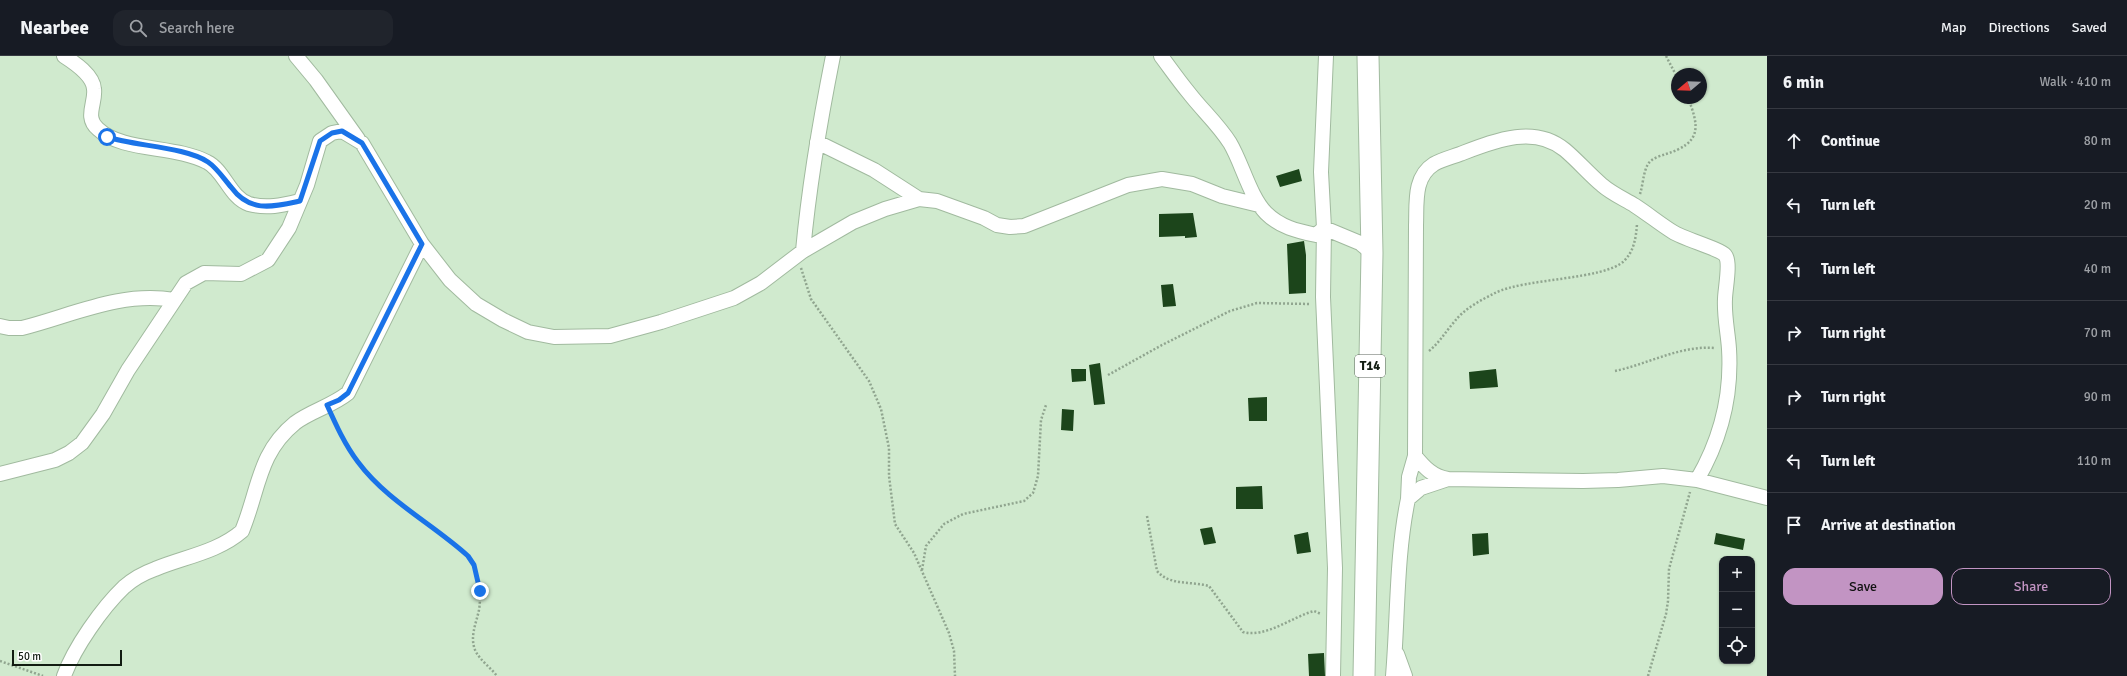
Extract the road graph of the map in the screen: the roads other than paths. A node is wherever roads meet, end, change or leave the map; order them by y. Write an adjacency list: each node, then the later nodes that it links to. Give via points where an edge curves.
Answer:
1 (64, 56): 10 (street, via 90,77 94,89 90,114 96,128 107,137 125,143 173,151 208,162 247,203 275,206)
2 (296, 56): 8 (street)
3 (833, 56): 7 (street)
4 (1161, 56): 11 (street, via 1188,93 1217,124 1230,144)
5 (1326, 56): 12 (street, via 1321,172)
6 (1368, 56): 14 (highway, T14)
7 (817, 142): 9 (street, via 868,166); 15 (street)
8 (362, 143): 10 (street, via 342,131 332,133 320,141); 13 (street)
9 (919, 199): 11 (street, via 937,201 997,225 1010,227 1024,226 1128,185 1162,179 1192,184 1222,196); 15 (street, via 885,208 853,222)
10 (300, 201): 16 (street, via 289,228 268,260 241,274 204,273 186,284)
11 (1259, 205): 12 (street, via 1278,223 1293,230 1316,235)
12 (1324, 228): 14 (street, via 1360,242); 26 (street, via 1323,297 1335,568)
13 (422, 244): 15 (street, via 450,280 476,304 528,332 554,337 610,336 734,298 761,283); 25 (street, via 348,393 296,423 280,438 267,457 242,531 213,548 137,577 125,586 84,638)
14 (1372, 253): 27 (highway, T14)
15 (799, 254)
16 (174, 300): 17 (street, via 144,297 123,299 22,328); 19 (street, via 128,370 103,414 82,442 69,454 55,460)
17 (0, 326)
18 (1415, 456): 20 (street, via 1439,478); 21 (street, via 1417,192 1420,180 1434,164 1508,138 1538,137 1548,139 1564,149 1602,186 1673,232 1725,255 1728,388 1724,417 1712,454); 23 (street, via 1409,478)
19 (0, 474)
20 (1448, 479): 21 (street, via 1583,481 1663,476); 23 (street, via 1421,488)
21 (1698, 480): 22 (street)
22 (1767, 498)
23 (1408, 499): 24 (street, via 1399,552)
24 (1395, 650): 28 (street); 29 (street)
25 (64, 676)
26 (1333, 676)
27 (1364, 676)
28 (1392, 676)
29 (1405, 676)

